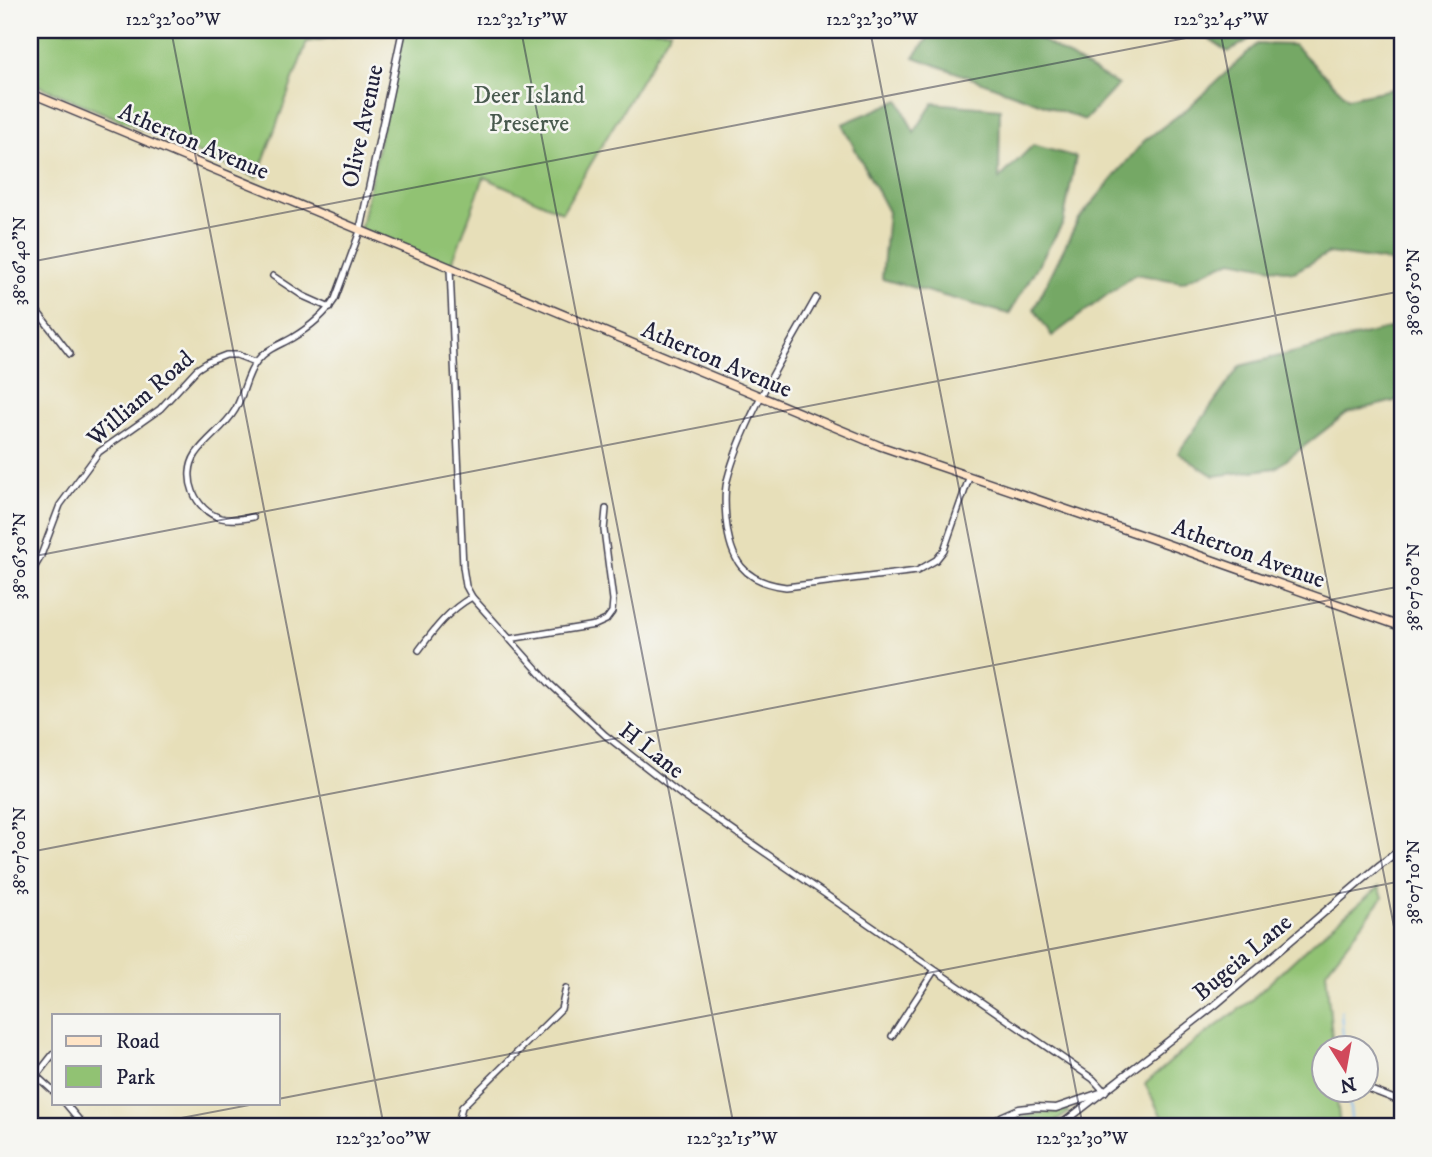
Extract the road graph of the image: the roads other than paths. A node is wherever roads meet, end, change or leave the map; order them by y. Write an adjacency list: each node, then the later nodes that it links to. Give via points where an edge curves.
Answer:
1 (402, 30): 3 (street, Olive Avenue)
2 (30, 93): 3 (main road, Atherton Avenue)
3 (360, 231): 4 (main road, Atherton Avenue); 8 (street)
4 (450, 269): 11 (main road, Atherton Avenue); 16 (street, H Lane, via 463,567)
5 (273, 276): 8 (street)
6 (816, 298): 11 (street)
7 (30, 302): 9 (street)
8 (330, 308): 10 (street)
9 (70, 354)
10 (255, 362): 14 (street, via 233,414 197,452 190,479 199,503 208,512 234,520); 15 (street, William Road, via 237,355 208,362 160,409 99,452 60,505)
11 (761, 398): 12 (main road, Atherton Avenue); 12 (street, via 732,464 725,499 731,550 742,568 771,585 892,575 927,567 944,551)
12 (970, 478): 17 (main road, Atherton Avenue)
13 (606, 509): 18 (street, via 612,612 596,625)
14 (253, 517)
15 (30, 575)
16 (472, 597): 18 (street, H Lane); 19 (street, via 440,622)
17 (1402, 627)
18 (509, 639): 21 (street, H Lane, via 606,735 683,796)
19 (419, 650)
20 (1402, 848): 28 (street, Bugeia Lane)
21 (934, 971): 23 (street); 28 (street, H Lane, via 1093,1079)
22 (566, 988): 34 (street, via 561,1009 462,1107)
23 (892, 1036)
24 (52, 1056): 26 (street)
25 (30, 1070): 26 (street)
26 (36, 1076): 27 (street)
27 (52, 1090)
28 (1105, 1092): 32 (street, via 1056,1108 1019,1109); 35 (street, Bugeia Lane)
29 (1380, 1093): 30 (street)
30 (1402, 1102)
31 (66, 1104): 33 (street)
32 (992, 1126)
33 (85, 1127)
34 (457, 1127)
35 (1058, 1127)

